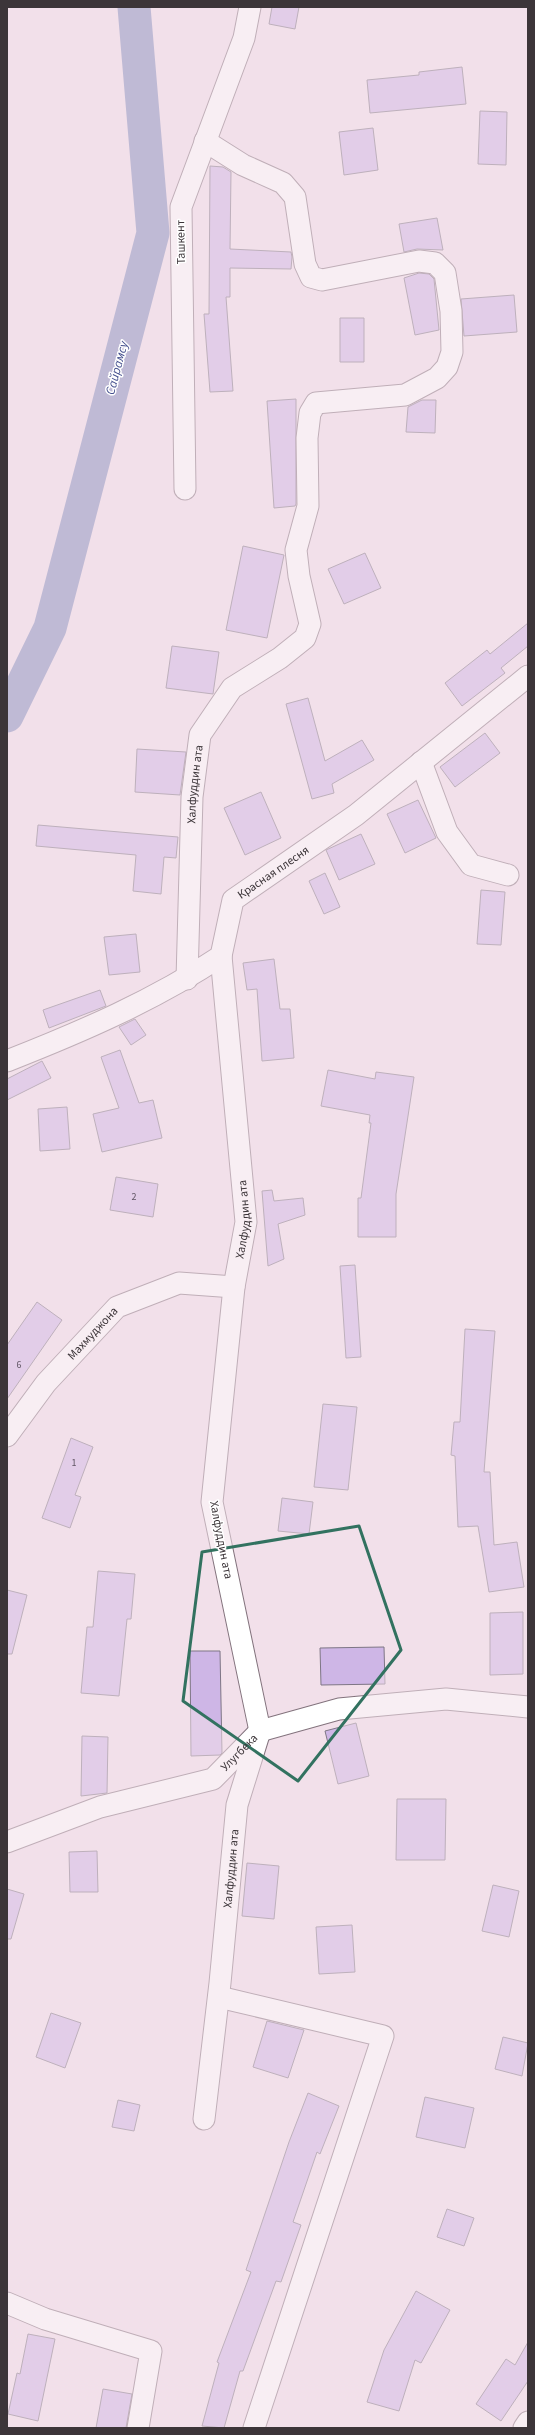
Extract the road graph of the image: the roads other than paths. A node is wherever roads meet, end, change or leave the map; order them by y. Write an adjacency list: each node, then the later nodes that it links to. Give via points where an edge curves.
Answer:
1 (250, 7): 2 (street, Ташкент, via 244,38)
2 (205, 141): 3 (street, Ташкент, via 180,207); 8 (street, Халфуддин ата, via 243,165 283,183 295,196 305,264 311,277 322,280 419,261 435,263 445,273 451,311 452,352 447,366 437,378 405,395 330,400 316,404 310,414 307,438 308,506 296,550 310,624 305,638 280,658 232,688 200,735 192,797)
3 (185, 489)
4 (528, 676): 5 (street, Красная плесня)
5 (422, 762): 6 (street, via 447,832 471,865); 7 (street, Красная плесня, via 356,815 233,900)
6 (508, 875)
7 (221, 956): 8 (street); 10 (street, Халфуддин ата, via 246,1222)
8 (187, 979): 9 (street, via 76,1034)
9 (7, 1061)
10 (234, 1287): 11 (street, Махмуджона, via 179,1283 117,1307 46,1383); 13 (street, Халфуддин ата, via 212,1502)
11 (7, 1436)
12 (528, 1707): 13 (street, Улугбека, via 446,1700 383,1703 339,1709)
13 (260, 1731): 14 (street, Улугбека, via 213,1779 100,1807); 15 (street, Халфуддин ата, via 237,1806)
14 (7, 1842)
15 (219, 1997): 16 (street, Халфуддин ата); 20 (street, via 383,2036)
16 (204, 2119)
17 (7, 2303): 19 (street, via 44,2319 151,2351)
18 (528, 2422): 21 (street)
19 (138, 2428)
20 (254, 2428)
21 (524, 2428)

